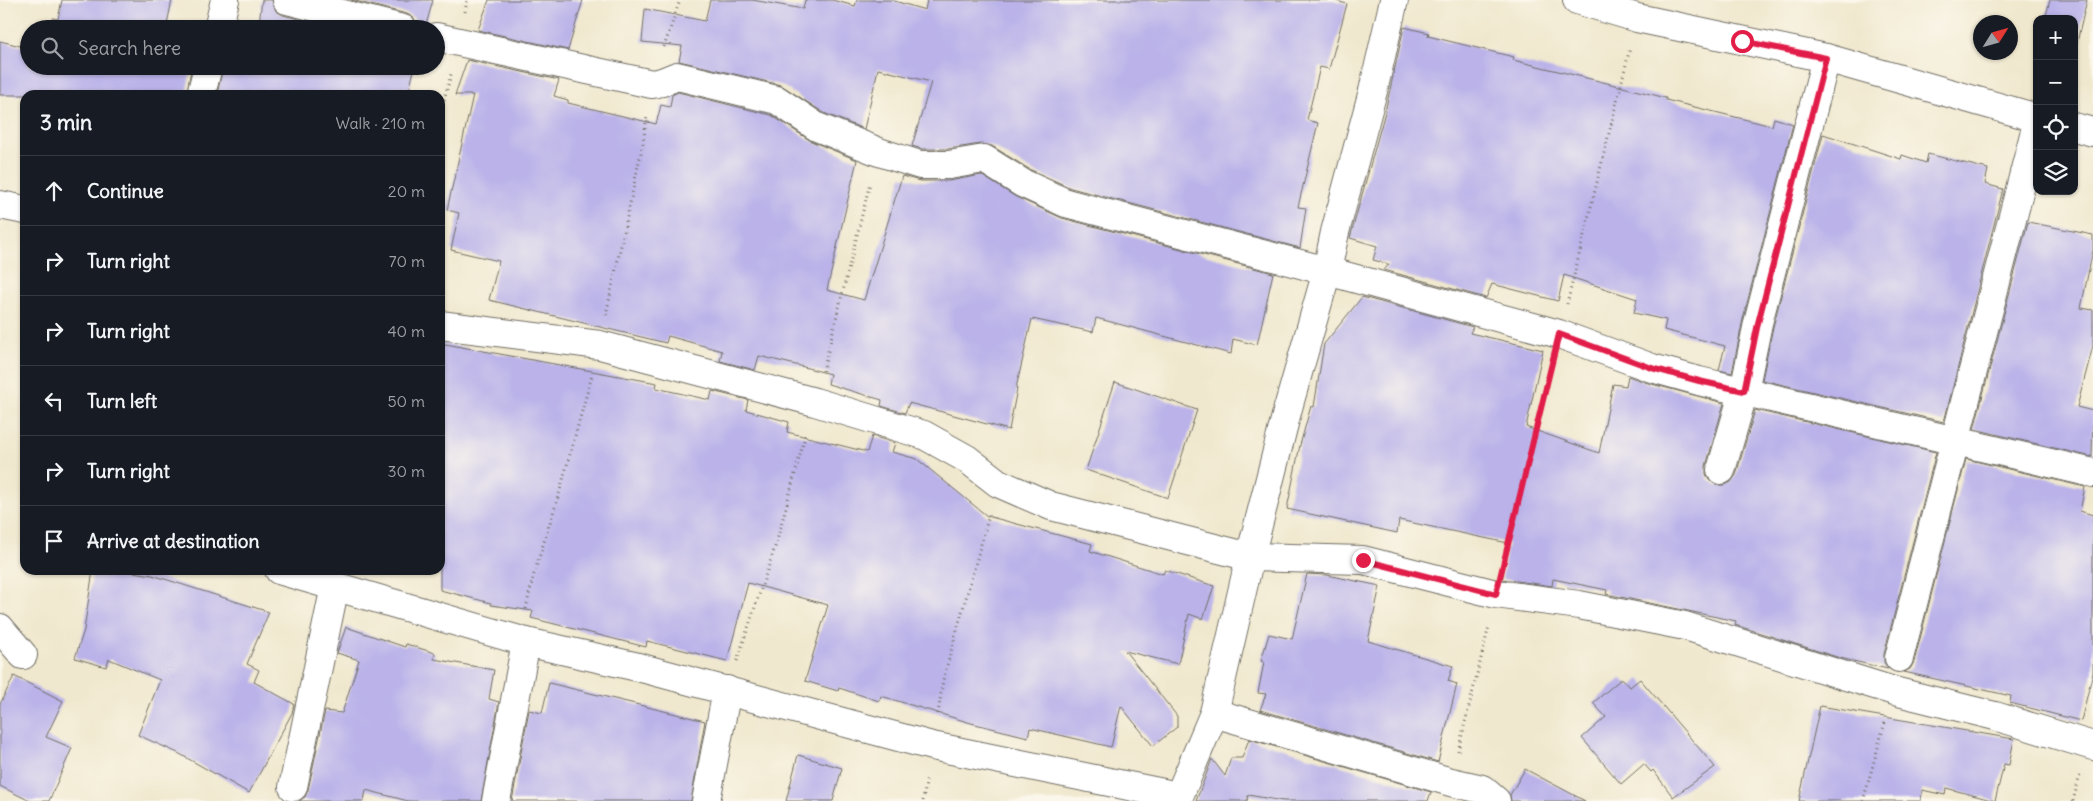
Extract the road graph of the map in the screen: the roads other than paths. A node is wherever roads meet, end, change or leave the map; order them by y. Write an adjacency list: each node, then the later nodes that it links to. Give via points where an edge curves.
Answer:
1 (225, 0): 5 (street)
2 (287, 0): 6 (street)
3 (1394, 0): 17 (street)
4 (1578, 0): 8 (street, via 1637,18)
5 (220, 20)
6 (367, 20)
7 (445, 39): 17 (street, via 652,84 677,76 777,100 817,127 920,165 949,165 984,159 1022,183 1066,203)
8 (1826, 58): 11 (street); 19 (street, via 1758,323)
9 (206, 75): 10 (street)
10 (202, 90)
11 (2033, 117)
12 (2078, 128): 13 (street)
13 (2093, 132)
14 (2033, 139): 20 (street)
15 (0, 205): 16 (street)
16 (20, 209)
17 (1327, 270): 19 (street, via 1559,334 1652,368); 23 (street)
18 (445, 326): 23 (street, via 600,345 814,402 924,434 967,459 998,483 1051,506)
19 (1744, 391): 20 (street); 21 (street)
20 (1955, 442): 22 (street); 29 (street)
21 (1721, 470)
22 (2093, 473)
23 (1250, 558): 31 (street); 32 (street, via 1363,560 1496,594 1578,605 1685,626 1894,691 1995,716)
24 (296, 575): 25 (street)
25 (335, 586): 27 (street); 33 (street)
26 (0, 628): 28 (street)
27 (526, 642): 30 (street); 35 (street)
28 (23, 655)
29 (1899, 658)
30 (727, 690): 34 (street, via 932,746); 36 (street)
31 (1214, 713): 34 (street); 37 (street, via 1482,789)
32 (2093, 746)
33 (293, 787)
34 (1177, 798)
35 (496, 801)
36 (706, 801)
37 (1496, 801)

